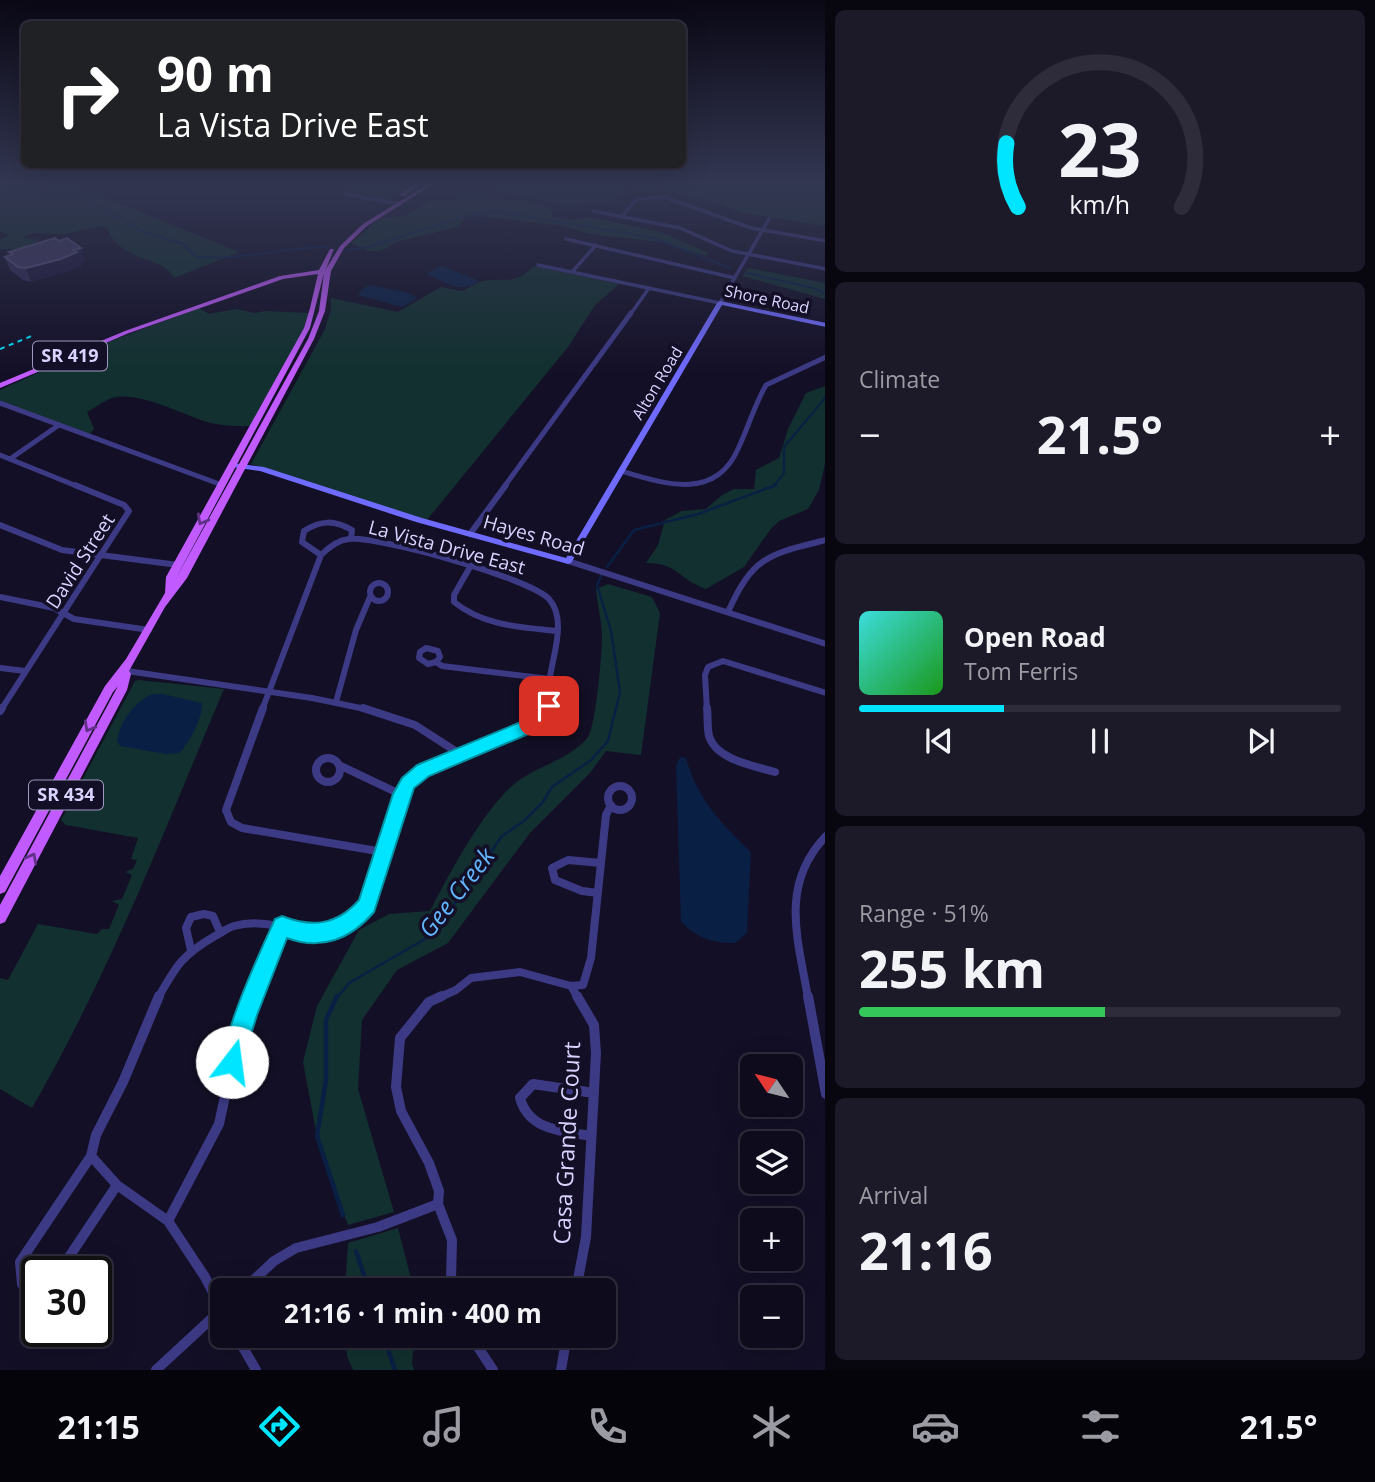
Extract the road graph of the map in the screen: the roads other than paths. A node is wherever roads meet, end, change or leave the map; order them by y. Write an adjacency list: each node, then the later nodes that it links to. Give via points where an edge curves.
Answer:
1 (337, 245): 9 (main road)
2 (345, 245): 9 (main road)
3 (596, 245): 10 (street); 12 (street)
4 (718, 245): 6 (street)
5 (754, 245): 6 (street, Alton Road)
6 (748, 254): 8 (street); 12 (street, Alton Road)
7 (538, 265): 10 (street, Shore Road)
8 (825, 269)
9 (324, 271): 11 (main road, SR 419); 13 (main road, SR 434); 17 (main road, SR 434, via 319,320)
10 (572, 272): 14 (street, Shore Road)
11 (288, 275): 13 (main road, via 305,275); 19 (main road, SR 419, via 127,332)
12 (735, 278): 15 (street, Alton Road)
13 (317, 282): 17 (main road, SR 434, via 311,319)
14 (649, 288): 15 (street, Shore Road); 29 (street)
15 (720, 303): 16 (street, Shore Road); 26 (street, Alton Road)
16 (825, 325)
17 (297, 356): 24 (main road, SR 434); 25 (main road, SR 434)
18 (825, 357): 26 (street, via 766,384 729,466 717,477 671,485)
19 (0, 386)
20 (0, 403): 21 (street)
21 (59, 425): 23 (street); 27 (street)
22 (0, 455): 23 (street, David Street)
23 (10, 459): 32 (street, David Street, via 128,507 128,515)
24 (232, 466): 25 (street, Hayes Road); 27 (main road, SR 434)
25 (243, 466): 29 (street, Hayes Road); 37 (main road, SR 434, via 182,578)
26 (621, 471): 34 (street, Alton Road)
27 (222, 485): 35 (main road, SR 434, one-way to 35)
28 (0, 525): 32 (street, via 54,548)
29 (470, 534): 34 (street, Hayes Road)
30 (351, 539): 33 (street, La Vista Drive East); 33 (street, via 352,530 340,522 324,520 311,526 304,531 302,542); 36 (street, La Vista Drive East)
31 (825, 540): 40 (street, via 762,558 747,573)
32 (102, 555): 35 (street); 41 (street, David Street)
33 (321, 555): 50 (street)
34 (568, 561): 40 (street, Hayes Road)
35 (178, 565): 37 (main road, SR 434)
36 (470, 567): 43 (street, La Vista Drive East, via 547,596); 43 (street, via 454,595 459,608 498,624)
37 (169, 592): 42 (main road, SR 434)
38 (0, 597): 41 (street)
39 (370, 597): 52 (street)
40 (728, 612): 44 (street, Hayes Road)
41 (64, 614): 42 (street); 47 (street, David Street)
42 (149, 630): 48 (main road, SR 434)
43 (557, 631): 49 (street, La Vista Drive East)
44 (825, 644)
45 (436, 662): 49 (street)
46 (0, 668): 47 (street)
47 (25, 671): 53 (street, David Street)
48 (127, 671): 50 (street); 62 (main road, SR 434, one-way to 62, via 109,689); 64 (main road, SR 434, one-way to 48, via 122,690)
49 (550, 680): 54 (street, La Vista Drive East, via 549,706 541,720)
50 (268, 692): 52 (street); 60 (street, via 226,810 231,822 259,832)
51 (825, 693): 56 (street, via 733,662 708,667 705,675 713,745 729,757)
52 (336, 702): 54 (street, via 361,705 422,726)
53 (0, 711)
54 (460, 754): 57 (street, La Vista Drive East, via 423,771)
55 (341, 766): 57 (street)
56 (775, 772)
57 (402, 794): 60 (street, La Vista Drive East)
58 (611, 805): 61 (street)
59 (825, 836): 70 (street, via 805,860 794,896 794,924)
60 (383, 852): 65 (street, La Vista Drive East, via 372,895 350,923 318,934)
61 (601, 863): 63 (street); 63 (street, via 564,859 552,868 555,880)
62 (0, 888)
63 (598, 893): 68 (street, via 589,972 583,985)
64 (0, 918)
65 (282, 926): 66 (street, La Vista Drive East, via 255,923); 75 (street, via 237,1041 219,1124)
66 (220, 932): 67 (street, La Vista Drive East); 67 (street, via 213,916 193,916 185,926 184,938)
67 (191, 950): 72 (street, via 155,1002)
68 (571, 986): 69 (street, Casa Grande Court, via 594,1025); 74 (street, via 520,972 471,978 429,1002 400,1038 396,1087 401,1111 429,1163 439,1191)
69 (593, 1093): 71 (street, Casa Grande Court); 71 (street, via 533,1084 520,1098 522,1110 533,1122)
70 (825, 1094)
71 (591, 1136): 80 (street, Casa Grande Court, via 586,1237)
72 (91, 1156): 73 (street); 76 (street)
73 (117, 1185): 75 (street); 77 (street)
74 (438, 1204): 78 (street, via 378,1227 296,1248); 79 (street, via 452,1240)
75 (168, 1221): 81 (street)
76 (24, 1256)
77 (70, 1256)
78 (256, 1278)
79 (451, 1278)
80 (578, 1278)
81 (210, 1286)
82 (210, 1320): 86 (street)
83 (243, 1348): 87 (street)
84 (479, 1348): 88 (street)
85 (565, 1348): 89 (street)
86 (156, 1370)
87 (256, 1370)
88 (493, 1370)
89 (561, 1370)

